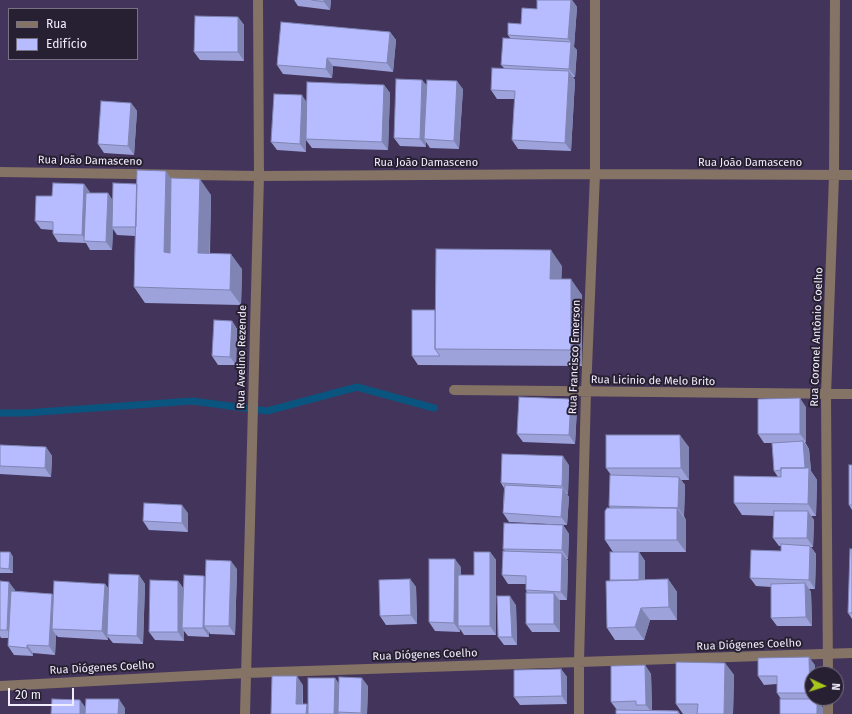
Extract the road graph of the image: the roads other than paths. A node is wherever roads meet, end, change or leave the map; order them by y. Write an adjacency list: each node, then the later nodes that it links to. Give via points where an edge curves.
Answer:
1 (258, 0): 7 (street, Rua Avelino Rezende)
2 (595, 0): 5 (street, Rua Francisco Emerson)
3 (835, 0): 8 (street, Rua Coronel Antônio Coelho)
4 (0, 172): 7 (street, Rua João Damasceno)
5 (595, 174): 7 (street, Rua João Damasceno); 8 (street, Rua João Damasceno); 10 (street, Rua Francisco Emerson)
6 (852, 175): 8 (street, Rua João Damasceno)
7 (259, 176): 17 (street, Rua Avelino Rezende)
8 (834, 176): 12 (street, Rua Coronel Antônio Coelho)
9 (454, 390): 10 (street, Rua Licinio de Melo Brito)
10 (586, 392): 12 (street, Rua Licinio de Melo Brito); 15 (street, Rua Francisco Emerson)
11 (852, 394): 12 (street, Rua Licinio de Melo Brito)
12 (826, 395): 14 (street, Rua Coronel Antônio Coelho)
13 (852, 653): 14 (street, Rua Diógenes Coelho)
14 (828, 654): 15 (street, Rua Diógenes Coelho); 16 (street, Rua Coronel Antônio Coelho)
15 (579, 661): 17 (street, Rua Diógenes Coelho); 20 (street, Rua Francisco Emerson)
16 (828, 666)
17 (246, 673): 18 (street, Rua Diógenes Coelho); 19 (street, Rua Avelino Rezende)
18 (0, 686)
19 (245, 714)
20 (579, 714)

